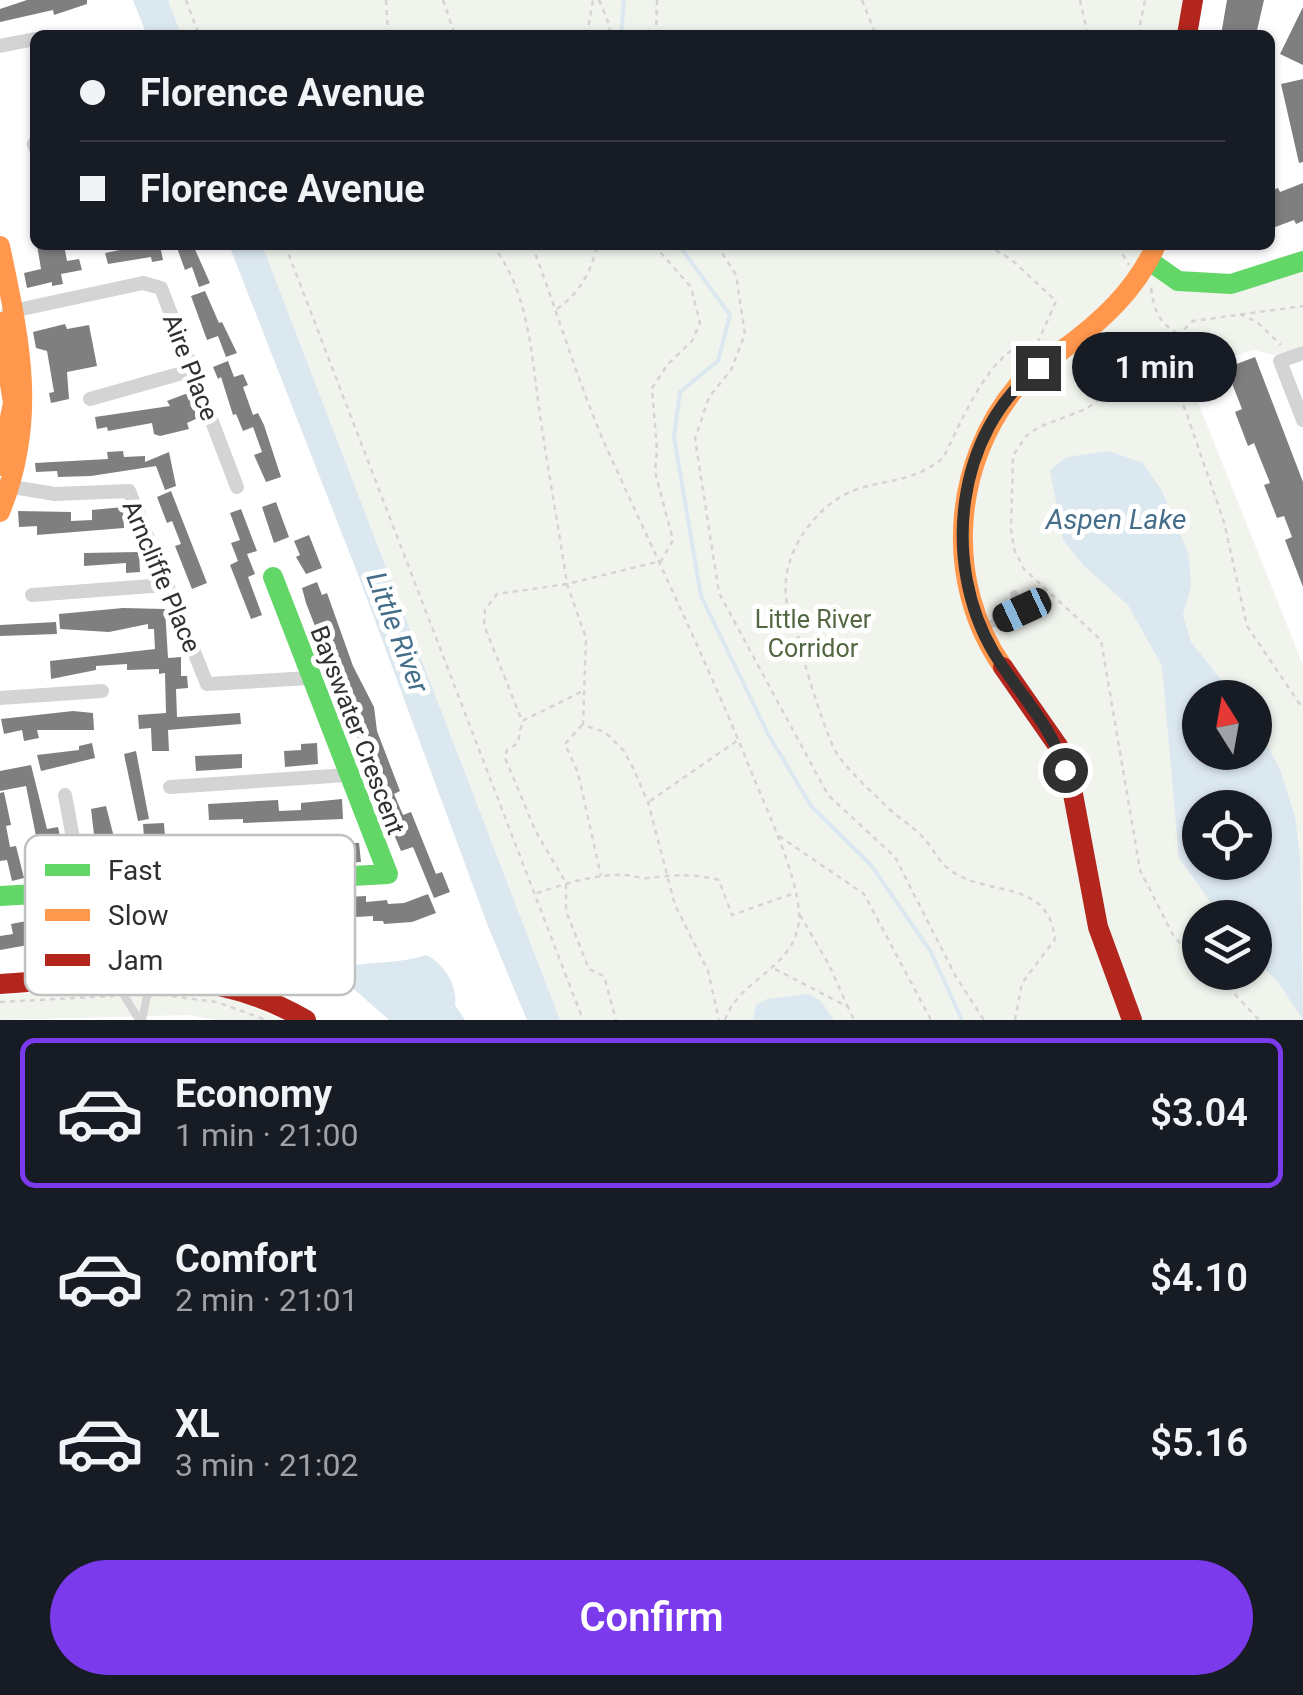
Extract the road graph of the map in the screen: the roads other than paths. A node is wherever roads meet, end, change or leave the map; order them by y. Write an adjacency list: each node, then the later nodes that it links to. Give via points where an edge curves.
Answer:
1 (1192, 0): 2 (street)
2 (1188, 30)
3 (30, 40): 4 (street)
4 (0, 46)
5 (0, 246): 8 (street)
6 (1303, 261): 7 (street, via 1231,284 1178,281)
7 (1148, 264): 21 (street, via 1093,328 1020,382 983,438 962,515 961,547)
8 (4, 315): 10 (street, Aire Place, via 143,283 161,288); 13 (street, via 13,403); 14 (street, via 26,375)
9 (1303, 353): 12 (street, via 1282,355)
10 (193, 370): 11 (street); 15 (street, Aire Place)
11 (90, 399)
12 (1303, 420)
13 (0, 466)
14 (6, 487): 16 (street); 18 (street, Arncliffe Place, via 56,494 129,491)
15 (237, 487)
16 (0, 512)
17 (273, 576): 22 (street, Bayswater Crescent)
18 (165, 584): 20 (street); 22 (street, Arncliffe Place, via 208,684)
19 (1014, 594): 21 (lane, via 1022,610)
20 (32, 595)
21 (981, 628): 39 (street, via 1058,746 1098,927)
22 (310, 678): 25 (street, Bayswater Crescent)
23 (102, 691): 24 (street)
24 (0, 698)
25 (347, 774): 26 (street); 29 (street, Bayswater Crescent, via 388,874)
26 (170, 786)
27 (65, 795): 28 (street)
28 (72, 835)
29 (355, 876)
30 (25, 895): 31 (street, Bayswater Crescent)
31 (0, 896)
32 (25, 983): 33 (street)
33 (0, 984)
34 (126, 995): 37 (lane)
35 (149, 995): 37 (lane)
36 (262, 995): 38 (street)
37 (140, 1020)
38 (306, 1020)
39 (1132, 1020)

